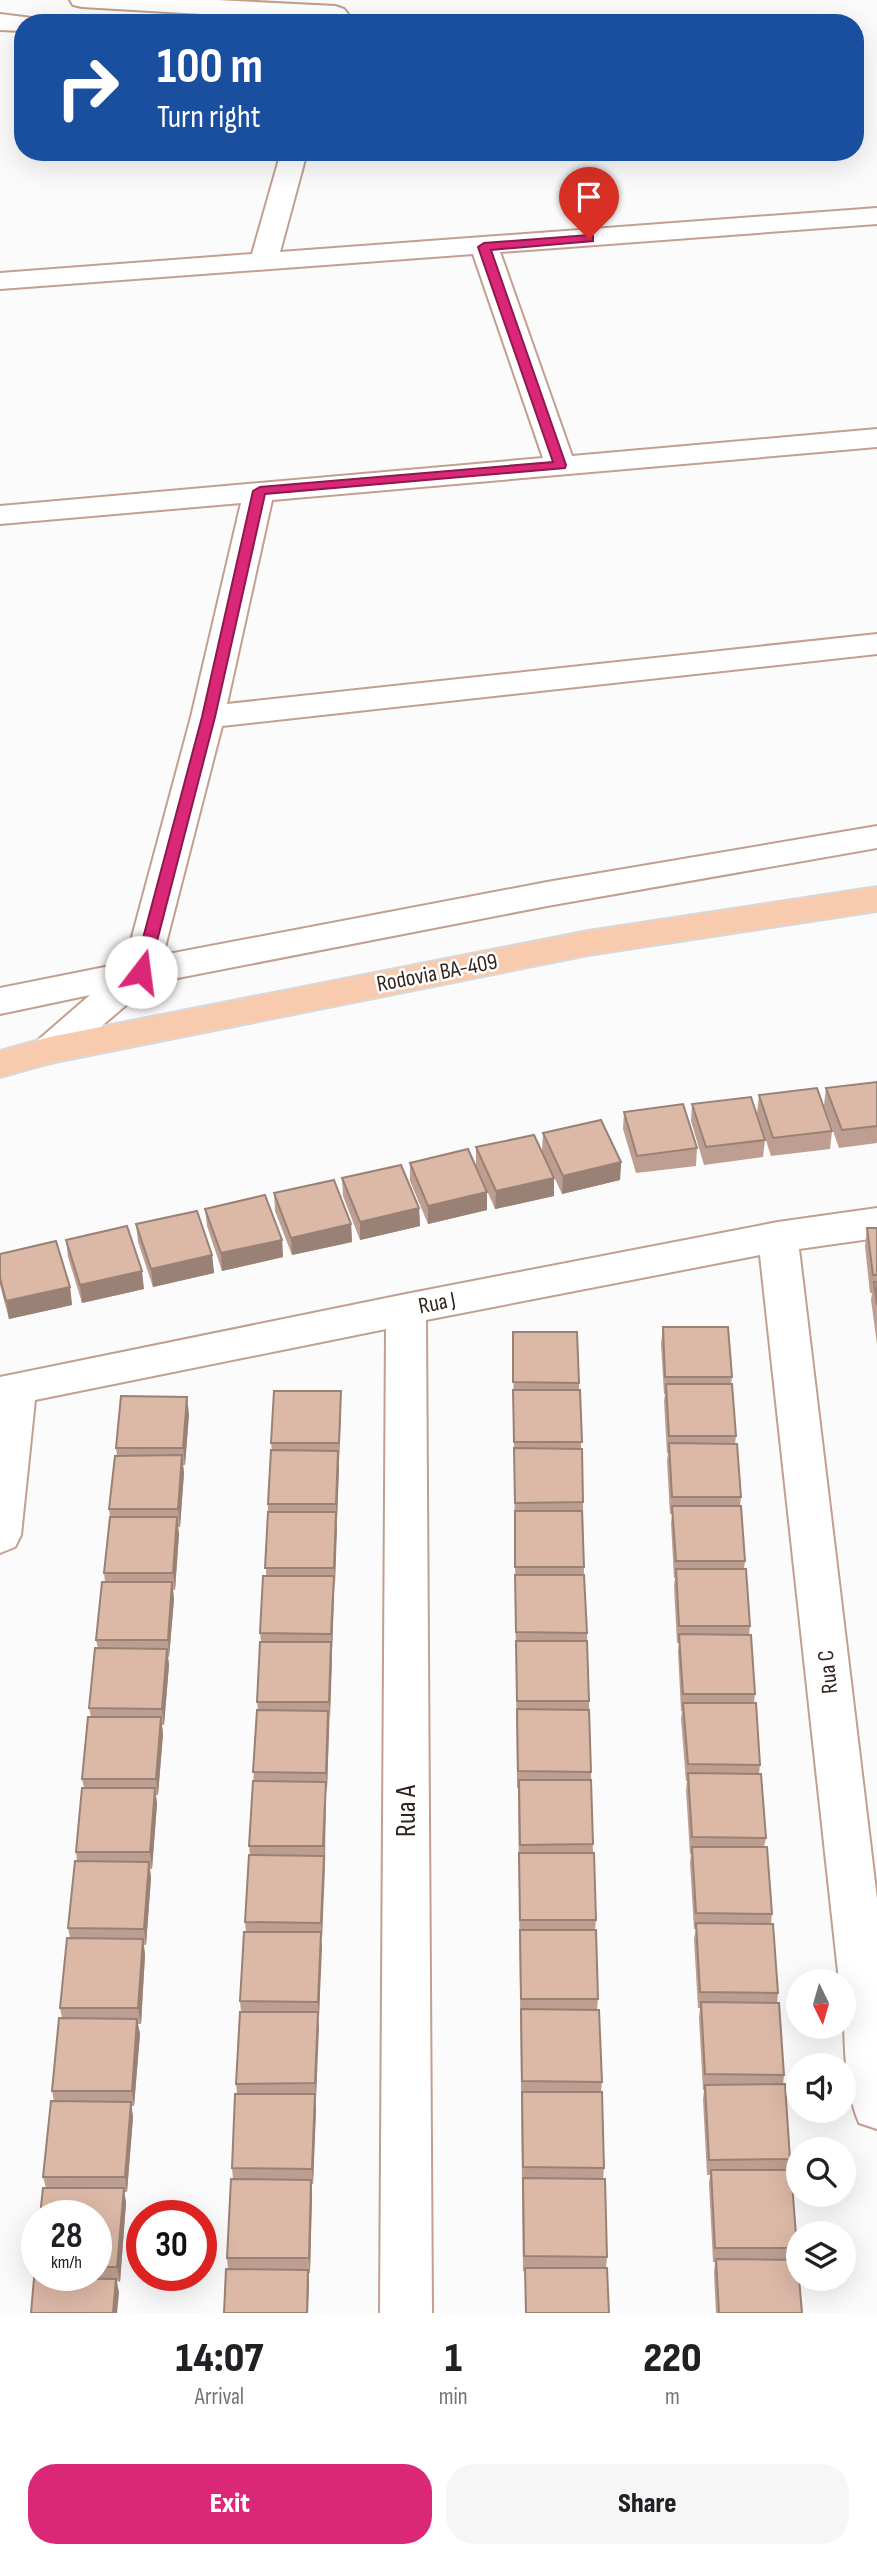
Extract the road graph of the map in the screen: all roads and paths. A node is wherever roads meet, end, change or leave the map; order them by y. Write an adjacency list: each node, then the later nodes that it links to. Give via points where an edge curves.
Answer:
1 (82, 0): 2 (street)
2 (336, 12)
3 (291, 161): 6 (street)
4 (877, 216): 5 (street)
5 (484, 247): 6 (street); 9 (street)
6 (263, 263): 7 (street)
7 (0, 281)
8 (877, 438): 9 (street)
9 (560, 465): 10 (street)
10 (260, 491): 11 (street); 13 (street)
11 (0, 515)
12 (877, 644): 13 (street)
13 (208, 717): 16 (street)
14 (877, 837): 16 (street)
15 (877, 899): 18 (main road, Rodovia BA-409, via 588,943)
16 (141, 972): 17 (street); 18 (street)
17 (0, 1001)
18 (50, 1050): 19 (main road, Rodovia BA-409)
19 (0, 1064)
20 (877, 1223): 21 (street, Rua J)
21 (778, 1237): 22 (street, Rua J); 25 (street, Rua C)
22 (406, 1308): 23 (street, Rua J); 26 (street, Rua A)
23 (8, 1391): 24 (street)
24 (0, 1535)
25 (877, 2106)
26 (406, 2313)

